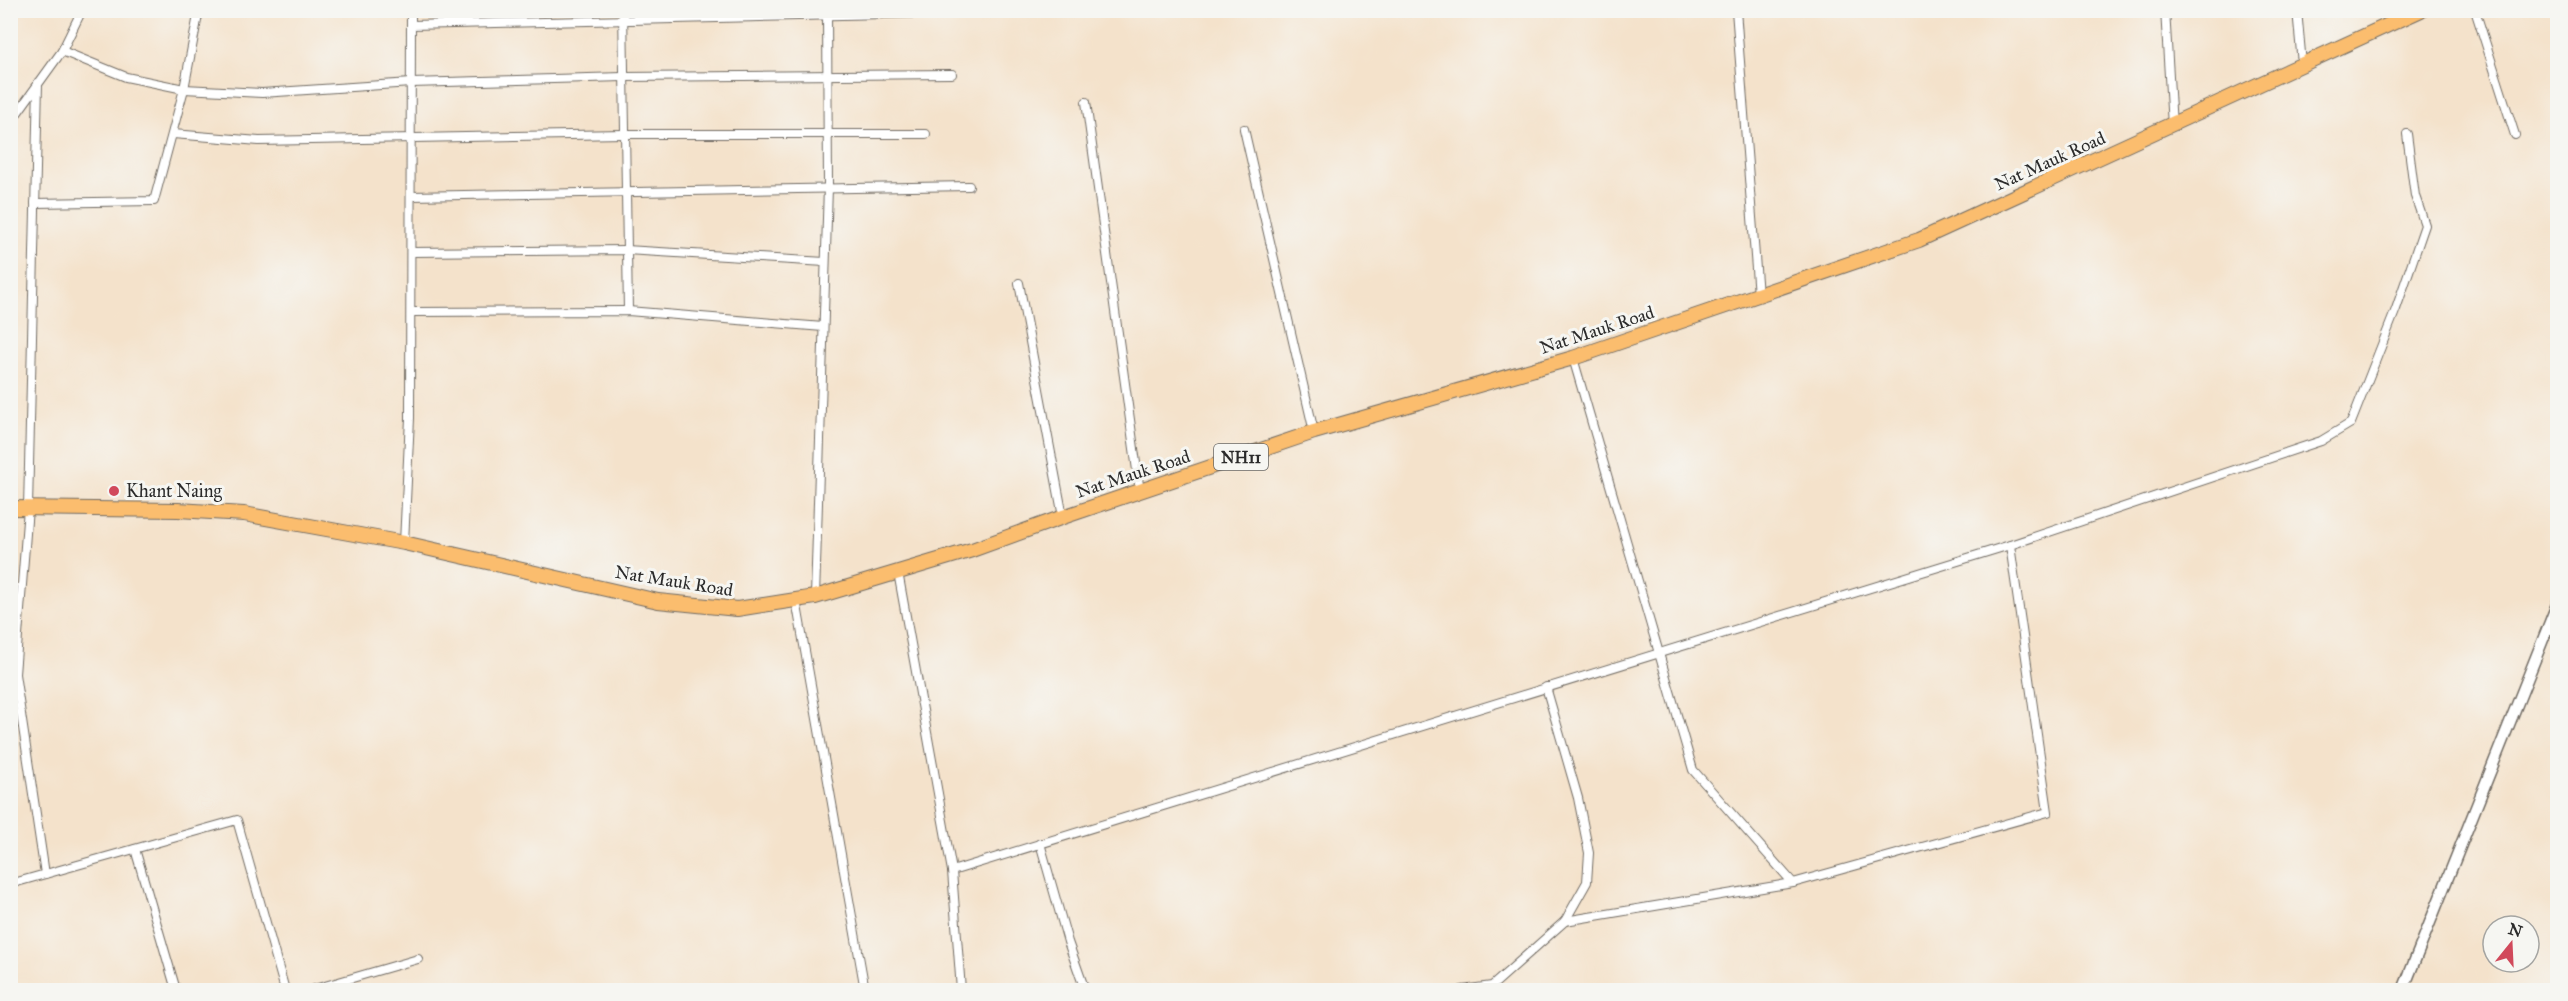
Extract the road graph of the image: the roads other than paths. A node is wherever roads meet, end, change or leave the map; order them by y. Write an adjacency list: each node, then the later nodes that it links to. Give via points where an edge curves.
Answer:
1 (82, 10): 13 (street)
2 (199, 10): 20 (street)
3 (411, 10): 12 (street)
4 (1736, 10): 41 (street)
5 (2165, 10): 23 (street)
6 (2296, 10): 14 (street)
7 (2421, 10): 14 (highway, Nat Mauk Road / NH11)
8 (2475, 10): 30 (street)
9 (828, 13): 10 (street); 11 (street); 16 (street)
10 (929, 13)
11 (623, 15): 12 (street); 17 (street)
12 (411, 25): 19 (street)
13 (62, 51): 18 (street); 20 (street, via 126,77)
14 (2302, 64): 23 (highway, Nat Mauk Road / NH11)
15 (952, 74): 16 (street)
16 (827, 75): 17 (street); 27 (street)
17 (623, 76): 19 (street); 26 (street)
18 (38, 83): 22 (street); 36 (street)
19 (411, 83): 20 (street, via 262,93); 31 (street)
20 (184, 89): 25 (street)
21 (1086, 102): 47 (street)
22 (10, 123)
23 (2172, 126): 41 (highway, Nat Mauk Road / NH11, via 1919,240)
24 (1244, 129): 46 (street)
25 (173, 134): 31 (street, via 259,141); 36 (street, via 154,201)
26 (624, 134): 27 (street); 31 (street); 34 (street)
27 (828, 134): 28 (street); 33 (street)
28 (926, 134)
29 (2407, 134): 52 (street, via 2415,196 2425,225 2351,423 2321,441)
30 (2515, 135)
31 (411, 140): 35 (street)
32 (969, 186): 33 (street)
33 (828, 187): 34 (street); 39 (street)
34 (624, 191): 35 (street); 37 (street)
35 (411, 196): 38 (street)
36 (35, 203): 49 (street)
37 (626, 250): 38 (street); 39 (street); 42 (street)
38 (411, 252): 43 (street)
39 (825, 262): 44 (street)
40 (1019, 283): 50 (street)
41 (1758, 296): 45 (highway, Nat Mauk Road / NH11)
42 (628, 311): 43 (street); 44 (street)
43 (411, 312): 51 (street)
44 (823, 327): 54 (street)
45 (1573, 358): 46 (highway, Nat Mauk Road / NH11); 57 (street)
46 (1314, 432): 47 (highway, Nat Mauk Road / NH11)
47 (1140, 492): 50 (highway, Nat Mauk Road / NH11)
48 (10, 508): 49 (highway, Nat Mauk Road / NH11)
49 (28, 508): 51 (highway, Nat Mauk Road / NH11, via 244,514); 62 (street, via 15,674)
50 (1063, 517): 53 (highway, Nat Mauk Road / NH11)
51 (404, 543): 55 (highway, Nat Mauk Road / NH11, via 658,601 737,609)
52 (2010, 544): 57 (street); 63 (street, via 2048,812)
53 (898, 572): 54 (highway, Nat Mauk Road / NH11); 61 (street)
54 (815, 597): 55 (highway, Nat Mauk Road / NH11)
55 (796, 600): 70 (street)
56 (2558, 602): 74 (street)
57 (1660, 652): 58 (street); 63 (street, via 1694,770)
58 (1546, 687): 59 (street); 65 (street, via 1578,798 1589,853 1587,882)
59 (1040, 843): 61 (street); 72 (street)
60 (135, 849): 62 (street); 67 (street); 68 (street, via 237,820)
61 (952, 871): 71 (street)
62 (45, 874): 64 (street)
63 (1793, 883): 65 (street)
64 (10, 884)
65 (1565, 921): 73 (street, via 1492,986)
66 (418, 959): 69 (street)
67 (176, 990)
68 (285, 990)
69 (311, 990)
70 (865, 990)
71 (961, 990)
72 (1085, 990)
73 (1462, 990)
74 (2403, 990)

